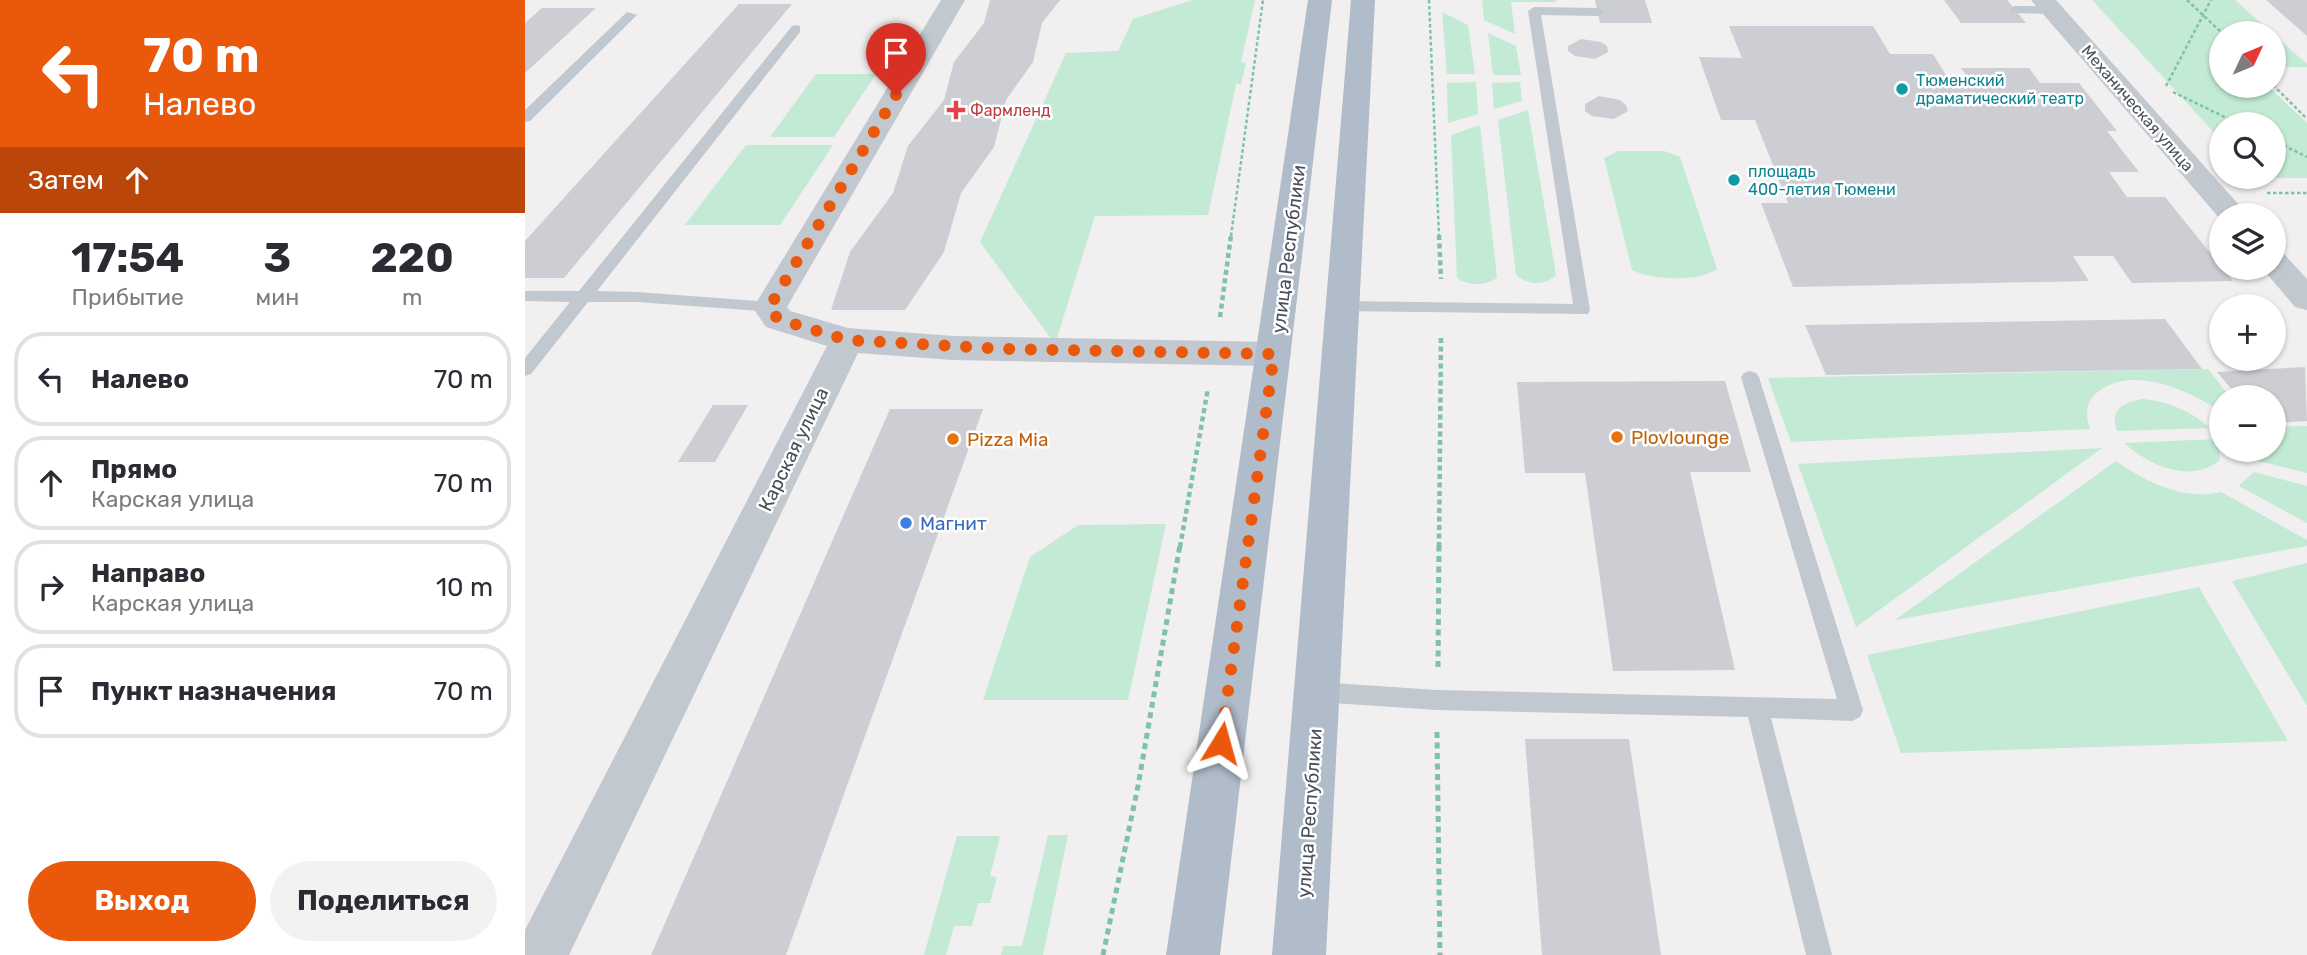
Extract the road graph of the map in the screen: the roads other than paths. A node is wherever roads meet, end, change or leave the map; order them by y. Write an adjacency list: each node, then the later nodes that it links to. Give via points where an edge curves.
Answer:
1 (953, 0): 16 (street)
2 (1320, 0): 18 (main road, улица Республики)
3 (1363, 0): 15 (main road, улица Республики)
4 (2048, 5): 5 (lane); 10 (street, Механическая улица)
5 (2015, 10)
6 (1598, 12): 15 (lane, via 1534,11 1582,310)
7 (631, 15): 9 (lane)
8 (796, 29): 12 (lane)
9 (525, 118)
10 (2222, 203)
11 (2286, 276): 14 (street)
12 (584, 295): 13 (lane); 16 (lane); 19 (lane)
13 (525, 296)
14 (2307, 299)
15 (1344, 306): 21 (main road, улица Республики)
16 (769, 308): 17 (street, via 778,319)
17 (847, 340): 18 (street, via 953,348); 23 (street, Карская улица)
18 (1274, 354): 24 (main road, улица Республики)
19 (525, 370)
20 (1750, 377): 22 (lane, via 1852,710)
21 (1317, 692): 22 (lane, via 1437,701); 25 (main road, улица Республики)
22 (1757, 707): 26 (lane)
23 (541, 955)
24 (1193, 955)
25 (1299, 955)
26 (1819, 955)

